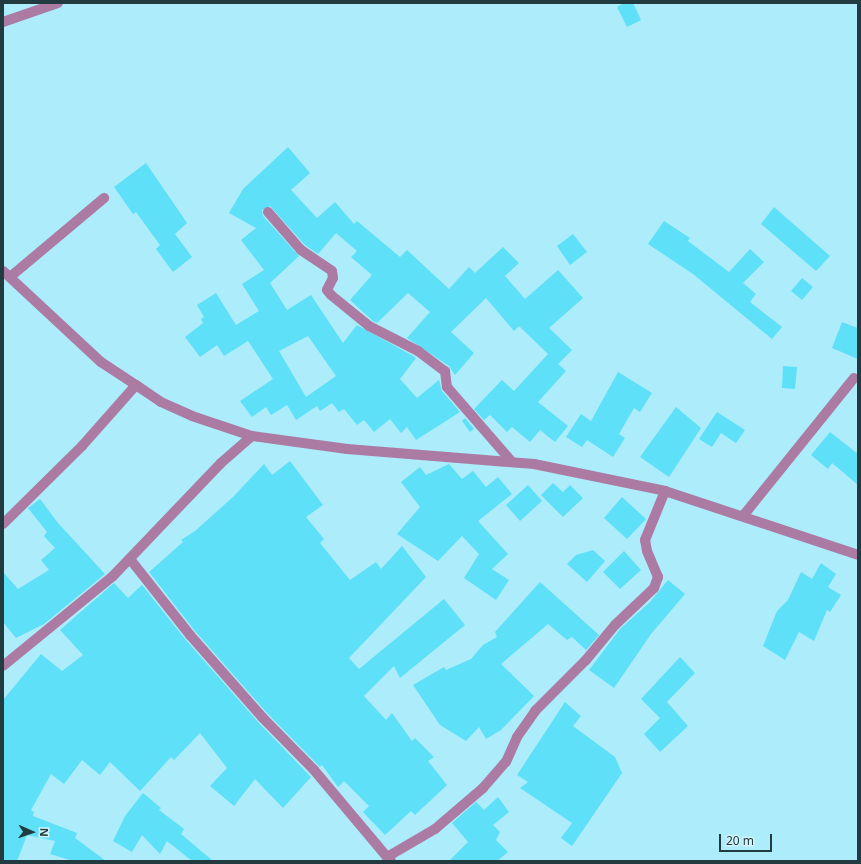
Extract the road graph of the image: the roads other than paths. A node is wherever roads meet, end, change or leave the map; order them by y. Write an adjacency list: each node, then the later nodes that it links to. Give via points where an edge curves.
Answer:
1 (58, 3): 2 (street)
2 (3, 22)
3 (104, 198): 5 (street)
4 (268, 212): 9 (street, via 301,250 332,271 333,278 327,290 331,295 369,326 418,351 445,371 447,387)
5 (6, 274): 7 (street, via 101,362)
6 (854, 378): 11 (street)
7 (136, 385): 8 (street, via 161,402 192,416); 12 (street, via 82,446)
8 (252, 436): 9 (street, via 347,449); 14 (street, via 221,464)
9 (512, 462): 10 (street, via 534,464)
10 (665, 491): 11 (street); 16 (street, via 645,540 646,550 658,577 654,588 615,625 586,660 535,711 517,737 506,762 483,788 435,828)
11 (743, 516): 13 (street)
12 (3, 524)
13 (858, 555)
14 (130, 559): 15 (street); 16 (street, via 190,635 262,717 314,770)
15 (3, 666)
16 (389, 859)

